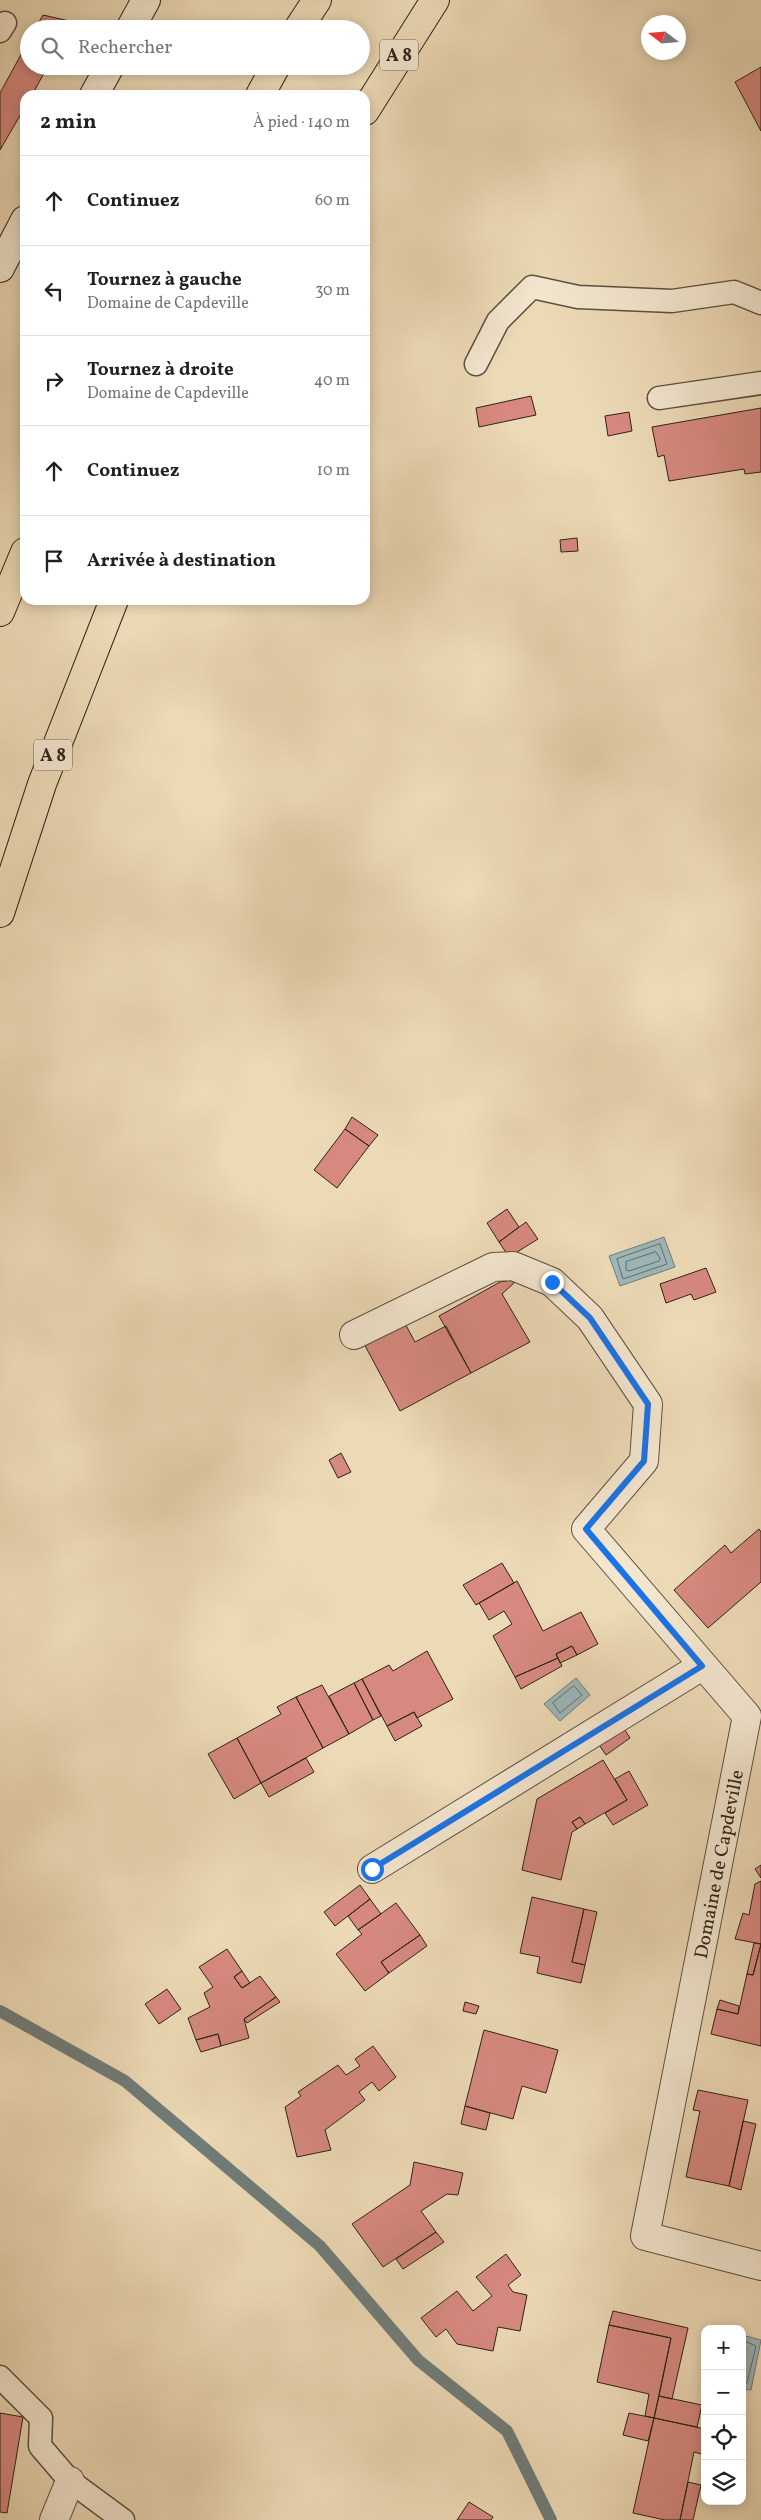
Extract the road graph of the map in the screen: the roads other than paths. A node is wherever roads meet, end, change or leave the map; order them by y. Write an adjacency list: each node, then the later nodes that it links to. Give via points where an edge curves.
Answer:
1 (146, 0): 4 (street)
2 (317, 0): 5 (highway)
3 (435, 0): 10 (highway, A 8)
4 (135, 20)
5 (304, 20)
6 (105, 75): 8 (street)
7 (271, 75): 9 (highway)
8 (97, 90)
9 (263, 90)
10 (370, 103)
11 (20, 228): 12 (street)
12 (2, 259)
13 (761, 302): 14 (lane, via 734,292 672,301 578,297 532,288 498,320)
14 (476, 364)
15 (761, 383): 16 (lane)
16 (659, 398)
17 (20, 564): 19 (highway)
18 (112, 605): 20 (highway, A 8, via 42,784)
19 (0, 612)
20 (0, 913)
21 (354, 1335): 22 (street, Domaine de Capdeville, via 493,1267 513,1266 552,1282 590,1318 648,1404 644,1461 586,1529)
22 (702, 1666): 23 (street, Domaine de Capdeville); 24 (street)
23 (754, 1711): 25 (street, Domaine de Capdeville, via 645,2236)
24 (372, 1869)
25 (761, 2266)
26 (0, 2377): 27 (lane, via 41,2418 40,2446)
27 (70, 2481): 28 (street); 29 (lane)
28 (54, 2520)
29 (123, 2520)

